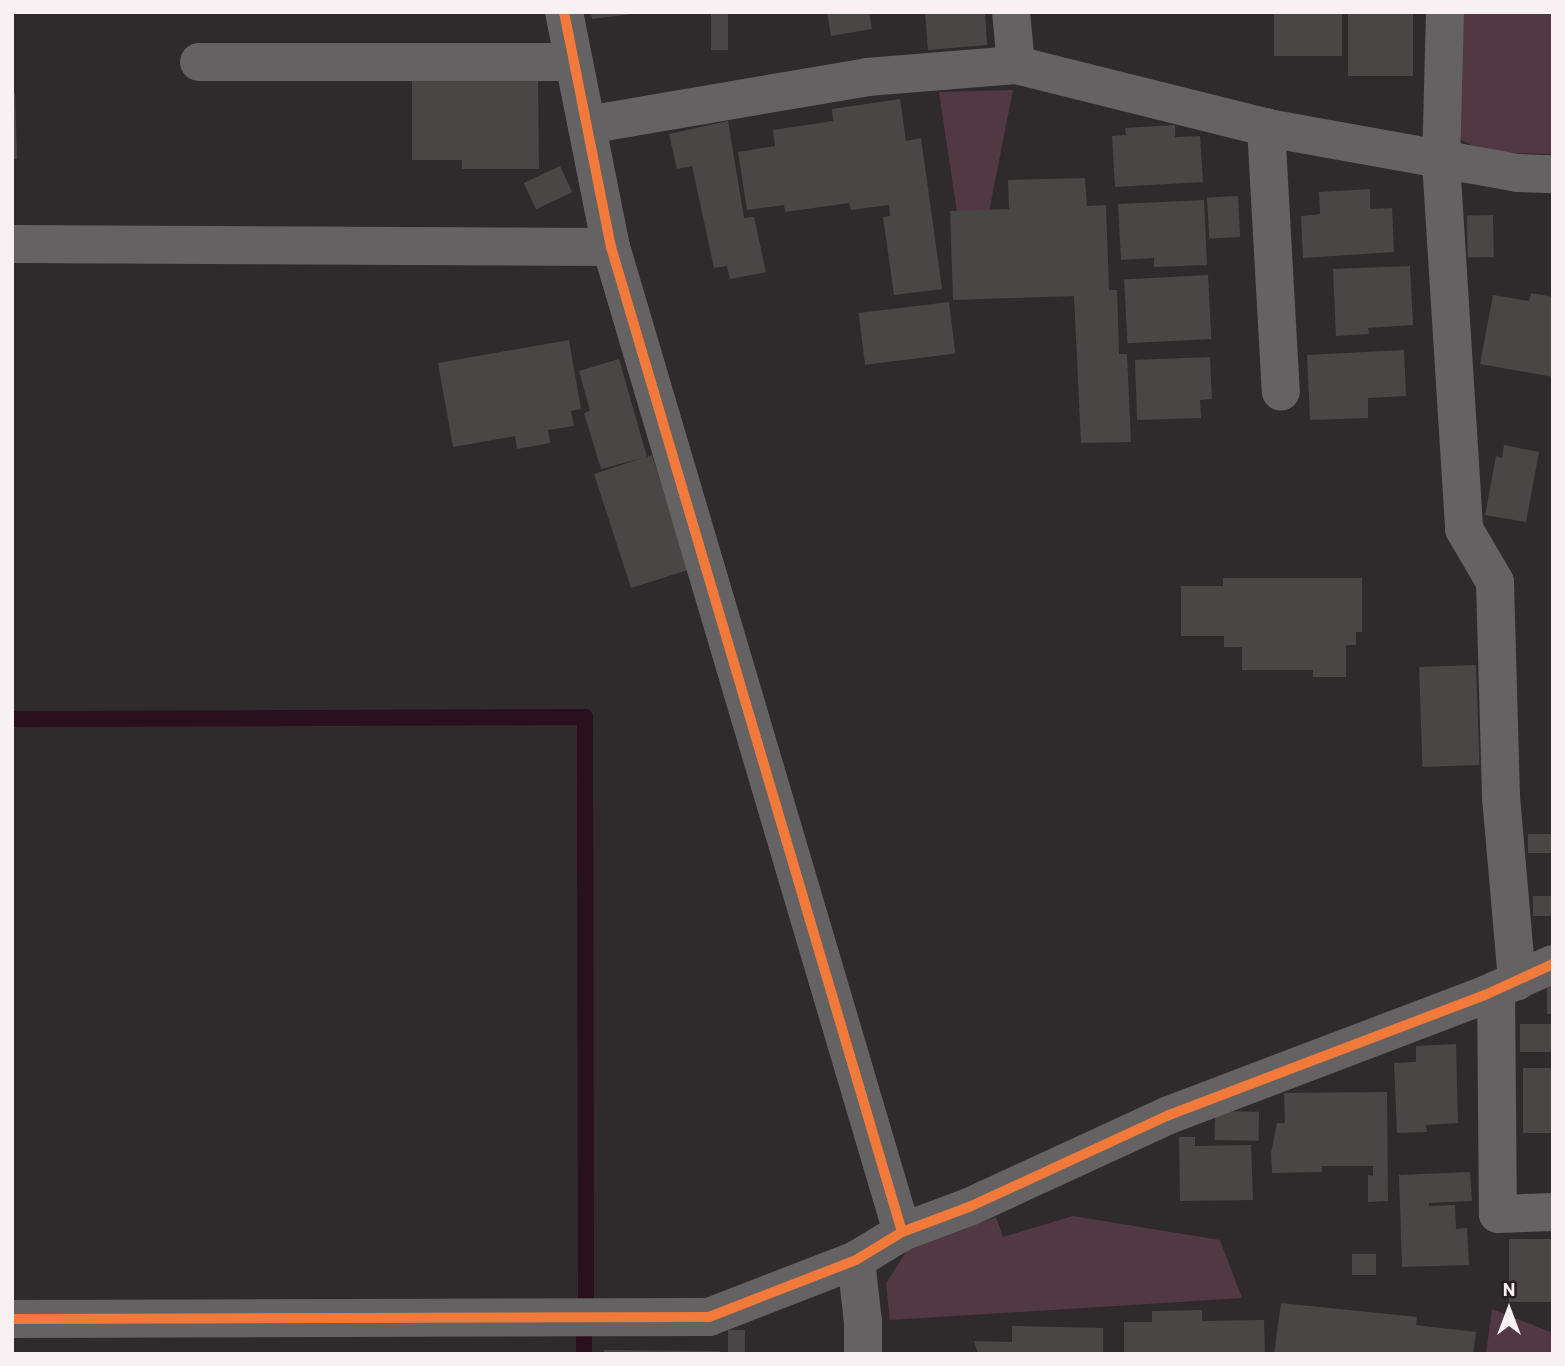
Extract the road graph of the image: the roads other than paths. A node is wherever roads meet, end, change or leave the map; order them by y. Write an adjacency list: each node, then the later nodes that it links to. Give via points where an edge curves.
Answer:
1 (564, 12): 5 (street)
2 (1011, 12): 6 (street)
3 (1445, 12): 9 (street)
4 (199, 62): 5 (street)
5 (573, 62): 7 (street)
6 (1016, 65): 7 (street, via 867,77); 8 (street)
7 (587, 125): 12 (street)
8 (1266, 127): 9 (street); 13 (street)
9 (1441, 161): 10 (street); 15 (street, via 1464,529 1495,582)
10 (1553, 174)
11 (12, 244): 12 (street)
12 (611, 247): 17 (street)
13 (1281, 392)
14 (1553, 964): 15 (street)
15 (1506, 985): 16 (street, via 1498,1214); 17 (street, via 1169,1115 969,1207)
16 (1553, 1213)
17 (902, 1232): 18 (street)
18 (856, 1260): 19 (street, via 709,1317); 20 (street)
19 (12, 1319)
20 (863, 1354)

